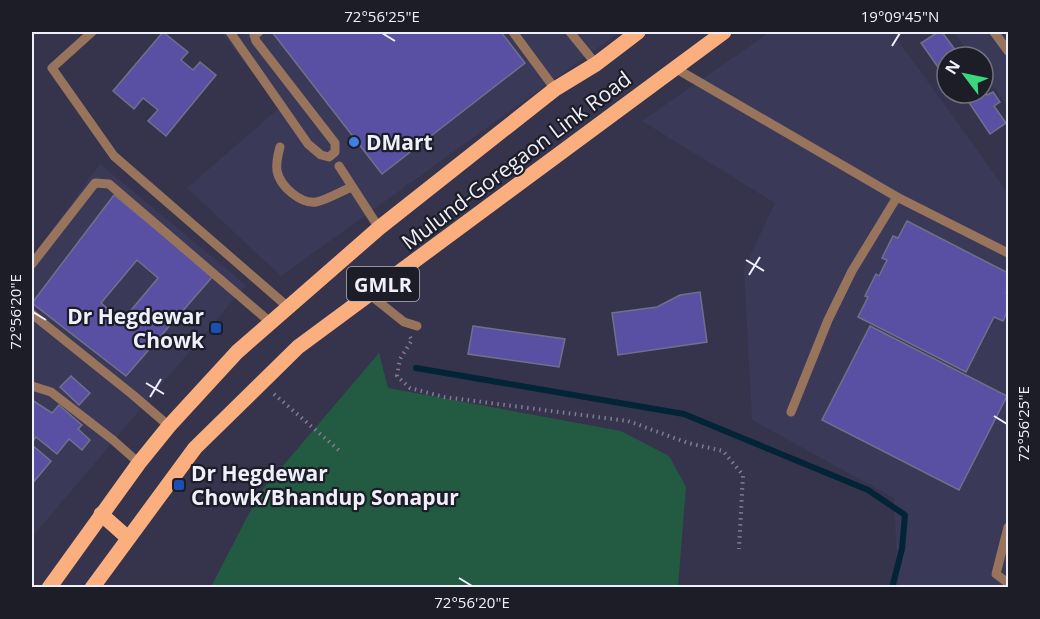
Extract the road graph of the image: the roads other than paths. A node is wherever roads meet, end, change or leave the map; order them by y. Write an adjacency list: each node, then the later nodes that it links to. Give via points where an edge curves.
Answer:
1 (92, 32): 21 (lane, via 52,68 114,156)
2 (230, 32): 3 (lane, via 308,144 328,157 335,152 335,143 256,41 254,35)
3 (259, 32)
4 (513, 32): 12 (lane)
5 (570, 32): 10 (lane)
6 (639, 32): 10 (main road, Mulund-Goregaon Link Road / GMLR)
7 (724, 32): 11 (main road, Mulund-Goregaon Link Road / GMLR)
8 (994, 32): 9 (lane)
9 (1008, 51)
10 (596, 64): 12 (main road, Mulund-Goregaon Link Road / GMLR)
11 (675, 68): 16 (lane); 20 (main road, Mulund-Goregaon Link Road / GMLR)
12 (555, 89): 17 (main road, Mulund-Goregaon Link Road / GMLR)
13 (280, 147): 15 (lane, via 277,171 284,187 298,198 315,202)
14 (339, 166): 15 (lane)
15 (352, 187): 17 (lane)
16 (897, 197): 18 (lane); 26 (lane, via 847,281)
17 (379, 228): 21 (main road, Mulund-Goregaon Link Road / GMLR)
18 (1008, 253)
19 (32, 264): 23 (lane, via 95,183 109,184)
20 (369, 294): 24 (lane, via 404,322); 31 (main road, Mulund-Goregaon Link Road / GMLR, via 298,347 195,447)
21 (288, 307): 23 (main road, Mulund-Goregaon Link Road / GMLR)
22 (32, 314): 27 (lane)
23 (270, 322): 27 (main road, Mulund-Goregaon Link Road / GMLR)
24 (417, 326)
25 (32, 386): 28 (lane, via 51,392)
26 (791, 412)
27 (169, 426): 28 (main road, Mulund-Goregaon Link Road / GMLR)
28 (139, 464): 29 (main road, Mulund-Goregaon Link Road / GMLR)
29 (101, 514): 31 (main road); 33 (main road, Mulund-Goregaon Link Road / GMLR)
30 (1008, 527): 32 (lane, via 996,574)
31 (128, 538): 34 (main road, Mulund-Goregaon Link Road / GMLR)
32 (1008, 583)
33 (49, 588)
34 (92, 588)

